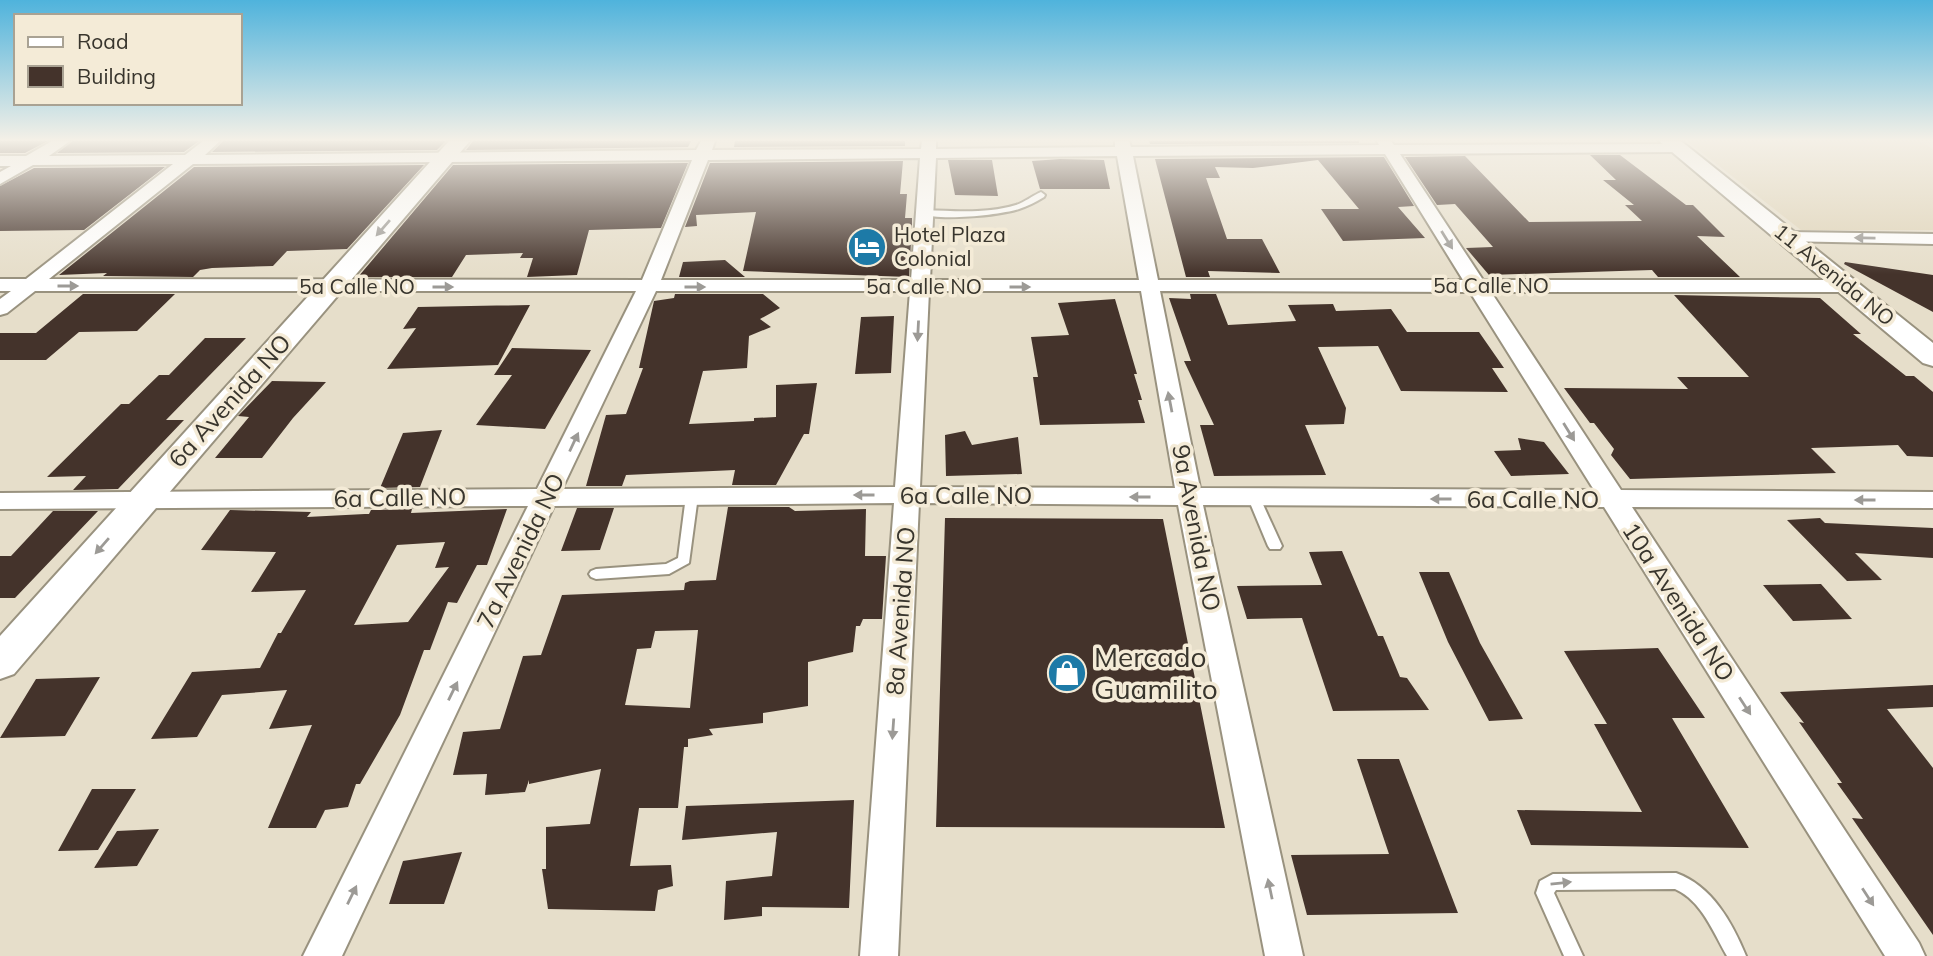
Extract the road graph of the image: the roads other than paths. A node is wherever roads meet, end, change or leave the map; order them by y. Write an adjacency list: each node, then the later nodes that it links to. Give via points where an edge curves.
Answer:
1 (155, 186): 13 (street)
2 (421, 186): 16 (street, 6a Avenida NO, one-way to 16)
3 (690, 186): 17 (street, 7a Avenida NO)
4 (927, 186): 9 (street, 8a Avenida NO)
5 (1130, 186): 19 (street, 9a Avenida NO)
6 (1413, 186): 14 (street, 10a Avenida NO, one-way to 14)
7 (1724, 186): 10 (street, 11 Avenida NO)
8 (1041, 195): 9 (lane, via 1030,204 1011,208)
9 (925, 213): 18 (street, 8a Avenida NO)
10 (1787, 237): 11 (street, one-way to 10); 15 (street, 11 Avenida NO)
11 (1933, 239)
12 (0, 285): 13 (street, 5a Calle NO)
13 (30, 285): 16 (street, 5a Calle NO, one-way to 16); 20 (street)
14 (1477, 286): 15 (street, 5a Calle NO); 19 (street, 5a Calle NO); 27 (street, 10a Avenida NO, one-way to 27)
15 (1847, 286): 21 (street, 11 Avenida NO)
16 (331, 287): 17 (street, 5a Calle NO, one-way to 17); 30 (street, 6a Avenida NO)
17 (648, 287): 18 (street, 5a Calle NO, one-way to 18); 23 (street, 7a Avenida NO, one-way to 17)
18 (920, 287): 19 (street, 5a Calle NO, one-way to 19); 22 (street, 8a Avenida NO, one-way to 22)
19 (1148, 287): 25 (street, 9a Avenida NO, one-way to 19)
20 (0, 309)
21 (1933, 357)
22 (908, 495): 24 (street, 6a Calle NO, one-way to 24); 25 (street, 6a Calle NO, one-way to 22); 35 (street, 8a Avenida NO, one-way to 35)
23 (548, 496): 24 (street, 6a Calle NO); 30 (street, 6a Calle NO); 34 (street, 7a Avenida NO, one-way to 23)
24 (692, 496): 32 (lane, via 684,560 669,569)
25 (1189, 497): 26 (street, 6a Calle NO); 36 (street, 9a Avenida NO, one-way to 25)
26 (1254, 498): 27 (street, 6a Calle NO, one-way to 26); 31 (lane)
27 (1612, 500): 28 (street, 6a Calle NO, one-way to 27); 39 (street, 10a Avenida NO, one-way to 39)
28 (1933, 500)
29 (0, 501): 30 (street, 6a Calle NO)
30 (142, 501): 33 (street, 6a Avenida NO, one-way to 33)
31 (1275, 546)
32 (596, 574)
33 (0, 663)
34 (322, 956)
35 (879, 956)
36 (1284, 956)
37 (1574, 956): 38 (lane, one-way to 38, via 1545,893 1553,882 1676,881 1689,885)
38 (1737, 956)
39 (1906, 956)

